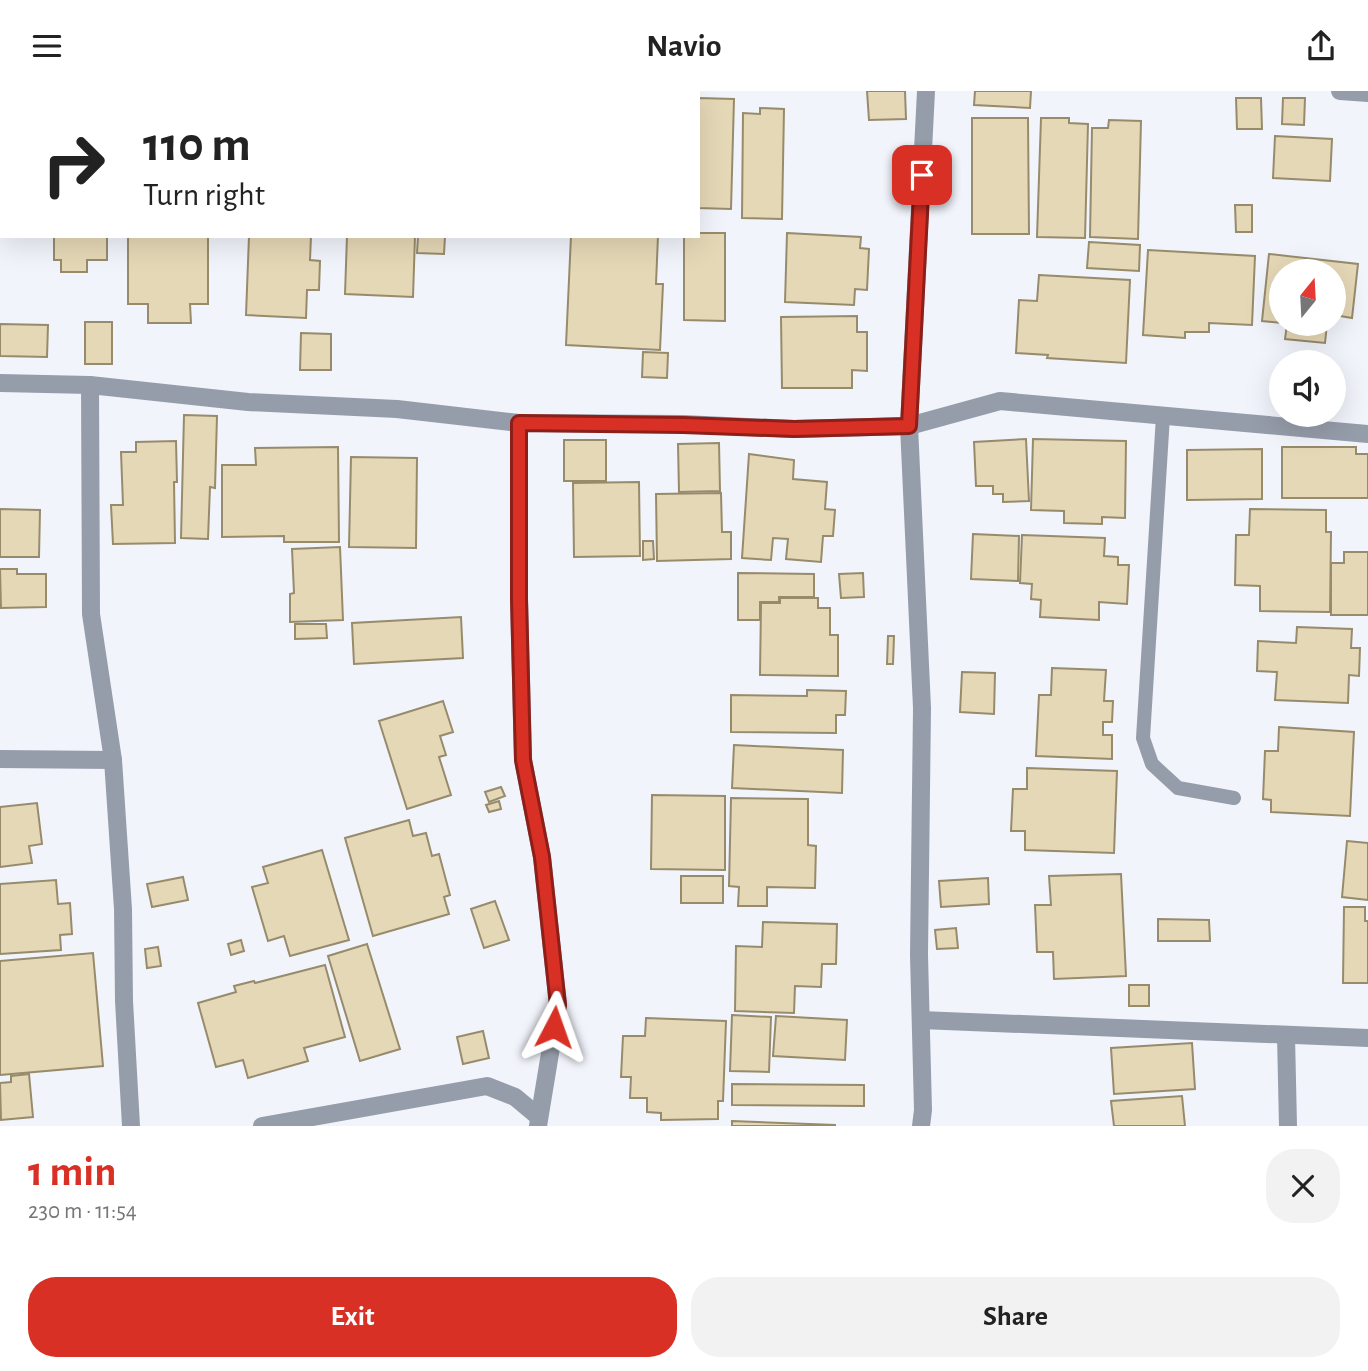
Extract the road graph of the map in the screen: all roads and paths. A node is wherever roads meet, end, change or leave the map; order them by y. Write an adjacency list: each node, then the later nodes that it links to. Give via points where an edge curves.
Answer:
1 (926, 91): 8 (street)
2 (1340, 91): 3 (street)
3 (1368, 93)
4 (0, 383): 5 (street)
5 (90, 385): 7 (street, via 248,403 397,409); 11 (street, via 91,614)
6 (1163, 416): 8 (street, via 1000,401); 9 (street); 12 (lane, via 1143,738 1152,764 1178,788)
7 (519, 423): 8 (street, via 794,429); 16 (street, via 523,760 542,857 558,1005)
8 (909, 426): 13 (street, via 922,708)
9 (1368, 434)
10 (0, 759): 11 (street)
11 (113, 760): 17 (street)
12 (1234, 798)
13 (921, 1020): 14 (street); 19 (street)
14 (1286, 1036): 15 (street); 20 (street)
15 (1368, 1038)
16 (538, 1121): 18 (street, via 514,1097 487,1086)
17 (131, 1126)
18 (262, 1126)
19 (921, 1126)
20 (1288, 1126)

